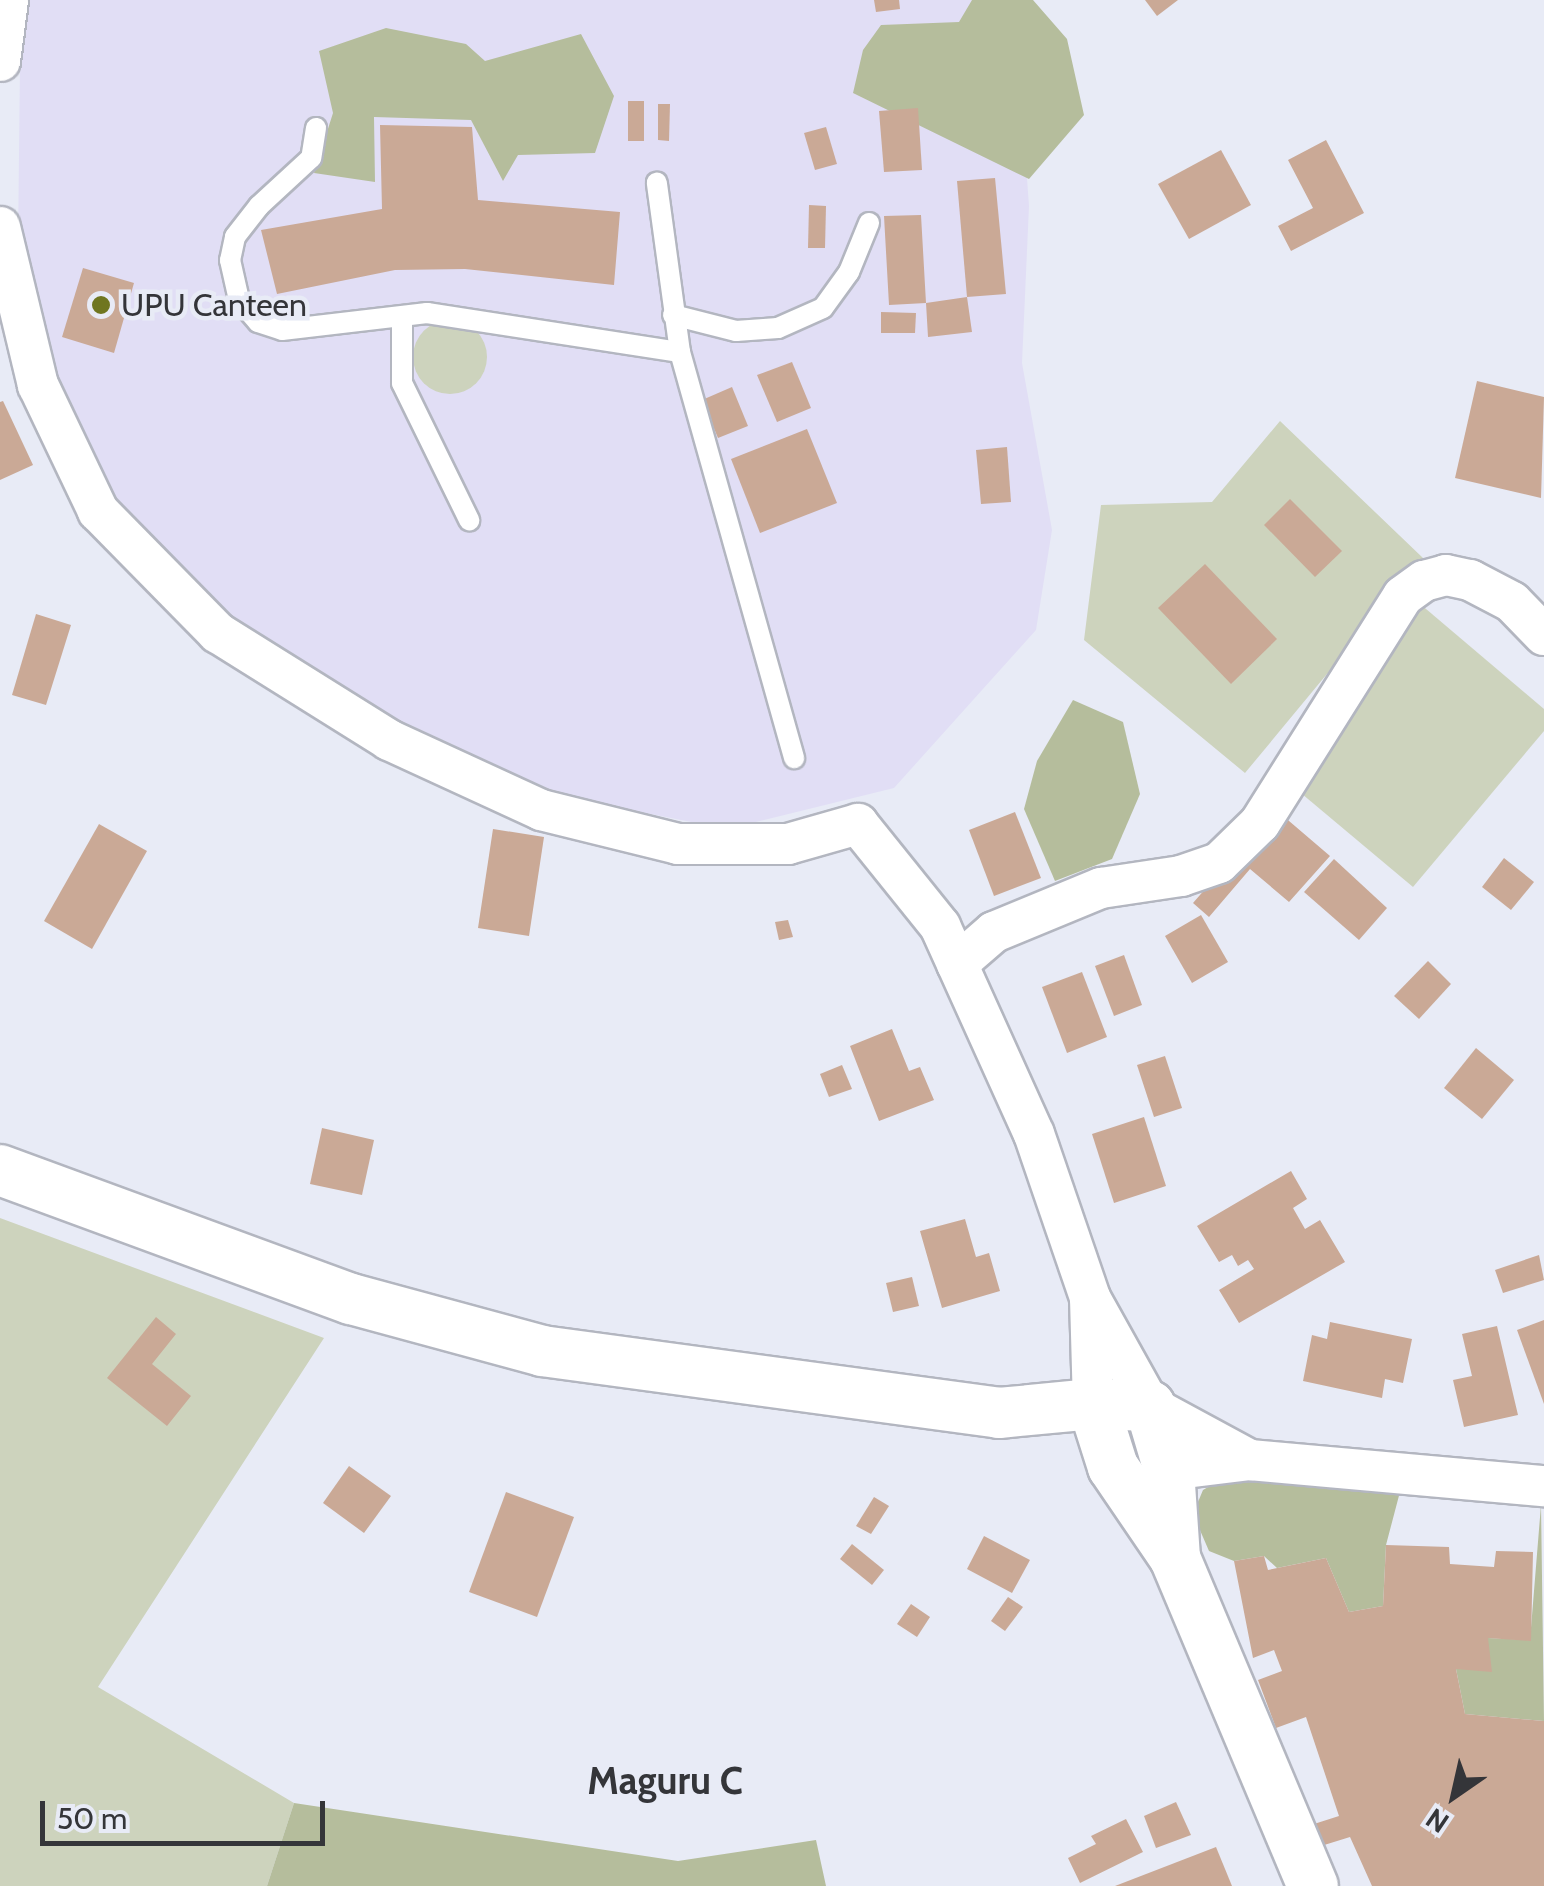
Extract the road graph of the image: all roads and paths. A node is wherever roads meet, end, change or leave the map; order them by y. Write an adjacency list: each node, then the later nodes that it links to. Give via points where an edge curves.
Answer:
1 (8, 0): 2 (street)
2 (0, 61)
3 (316, 128): 9 (lane, via 312,158 235,237 230,260 238,300 258,322 282,330)
4 (657, 184): 8 (lane)
5 (869, 223): 8 (lane, via 849,272 823,308 778,328 736,331)
6 (0, 227): 7 (street)
7 (5, 273): 15 (street, via 38,385 98,511 218,633 389,740 541,810 678,844 788,844 858,824 940,926)
8 (673, 314): 10 (lane)
9 (402, 320): 10 (lane, via 427,313 474,318); 11 (lane, via 402,383)
10 (680, 352): 14 (lane)
11 (469, 520)
12 (1528, 597): 13 (street); 15 (street, via 1446,575 1424,581 1403,596 1260,823 1219,862 1182,876 1102,888 994,932)
13 (1544, 635)
14 (794, 758)
15 (957, 964): 17 (street, via 1034,1134)
16 (0, 1170): 20 (street, via 351,1299 542,1351)
17 (1090, 1298): 18 (street); 19 (street)
18 (1094, 1404): 19 (street); 20 (street); 22 (street)
19 (1150, 1406): 21 (street); 23 (street)
20 (1000, 1413): 22 (street)
21 (1250, 1460): 23 (street); 24 (street)
22 (1113, 1467): 23 (street); 25 (street)
23 (1168, 1470): 25 (street)
24 (1544, 1486)
25 (1175, 1558): 26 (street)
26 (1313, 1886)

